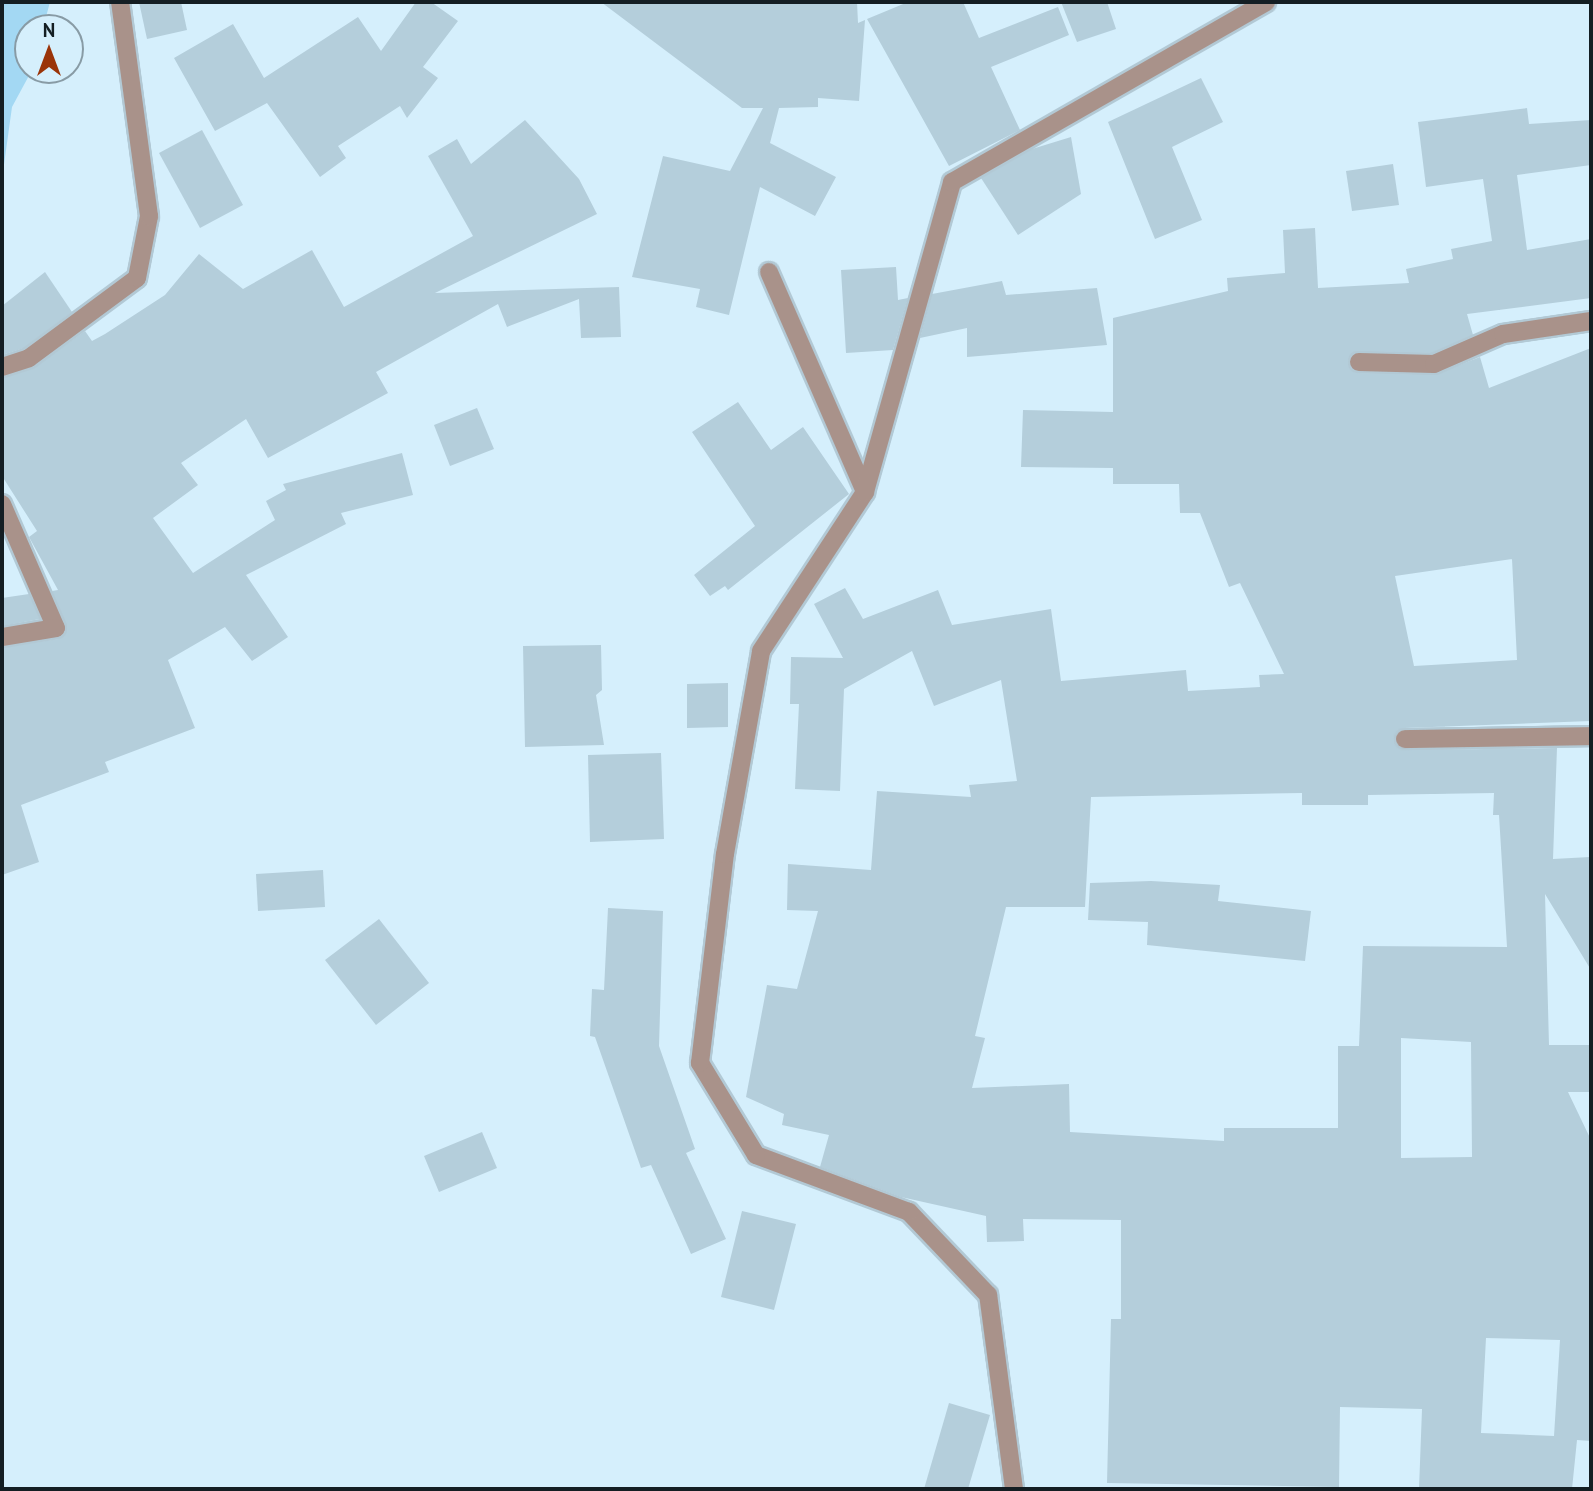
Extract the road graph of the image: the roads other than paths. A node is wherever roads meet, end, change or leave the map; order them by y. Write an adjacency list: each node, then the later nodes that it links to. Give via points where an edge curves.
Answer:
1 (120, 2): 6 (street, via 149,216 137,278 29,358)
2 (1266, 2): 7 (street, via 952,182)
3 (769, 272): 7 (street)
4 (1591, 321): 5 (street, via 1503,334 1434,364)
5 (1359, 362)
6 (2, 367)
7 (865, 492): 12 (street, via 761,651 726,854 701,1063 756,1155 909,1212 988,1295)
8 (2, 504): 9 (street, via 56,628)
9 (2, 637)
10 (1591, 736): 11 (street)
11 (1405, 739)
12 (1014, 1489)

